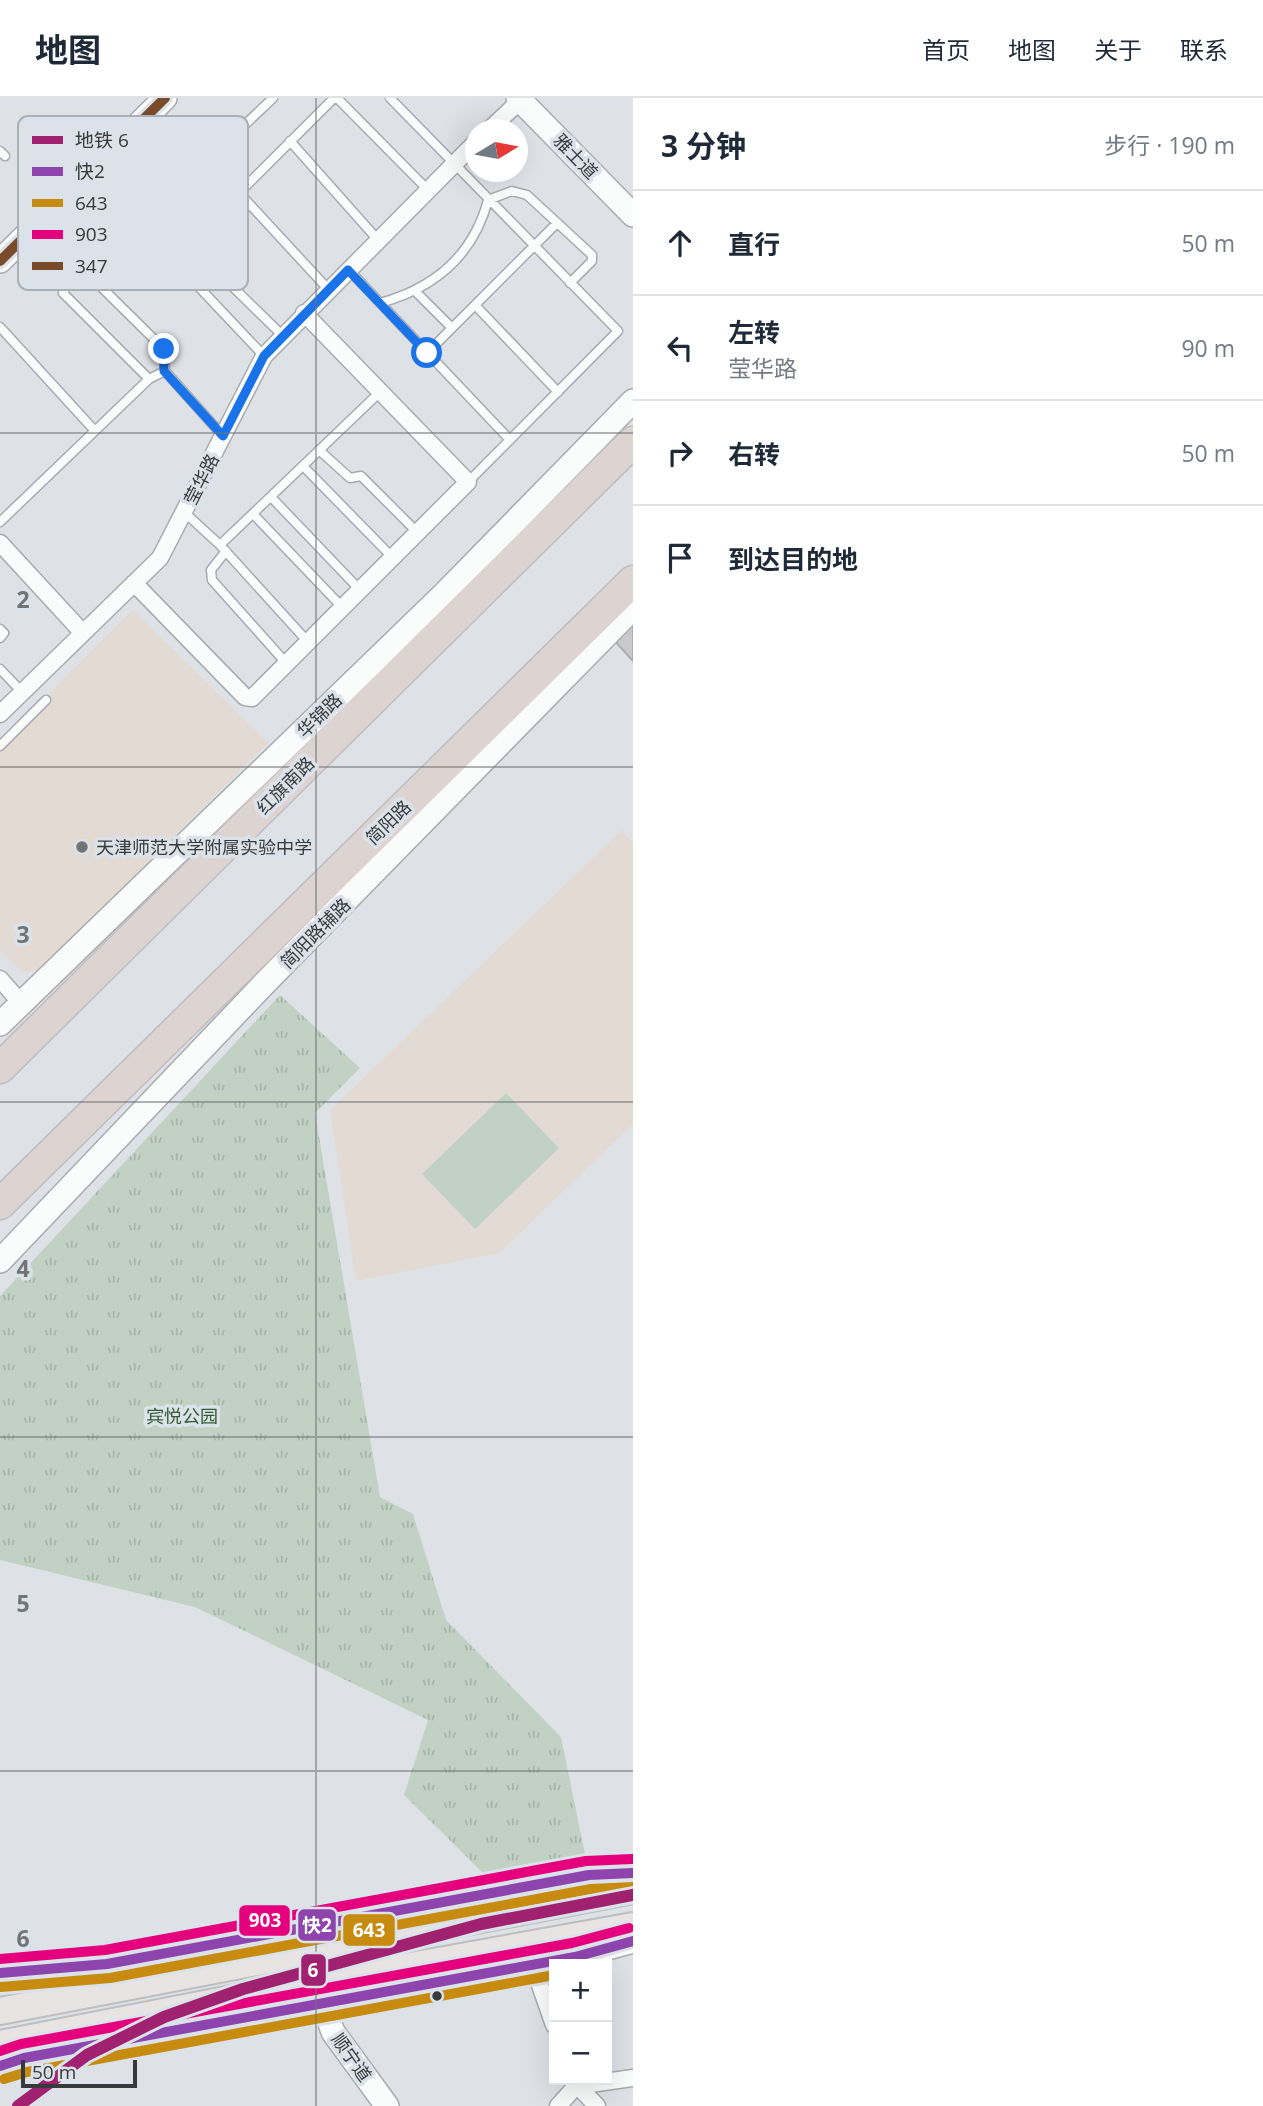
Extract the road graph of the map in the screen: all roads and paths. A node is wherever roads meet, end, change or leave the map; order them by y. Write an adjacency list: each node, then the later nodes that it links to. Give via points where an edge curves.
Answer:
1 (150, 98): 7 (street)
2 (165, 98): 8 (street)
3 (272, 98): 10 (lane)
4 (335, 98): 11 (lane); 15 (lane)
5 (390, 98): 13 (lane)
6 (523, 99): 9 (street); 18 (street, 雅士道); 19 (street, 雅士道)
7 (134, 116)
8 (145, 116)
9 (501, 119)
10 (248, 121)
11 (290, 141): 14 (lane); 22 (lane)
12 (465, 153): 13 (street, 莹华路)
13 (453, 165): 15 (street, 莹华路); 16 (lane)
14 (248, 184)
15 (428, 190): 22 (street, 莹华路)
16 (488, 200): 20 (lane, via 512,191 527,195); 25 (lane); 34 (lane, via 481,226 460,256 430,284)
17 (248, 203): 29 (lane)
18 (633, 203)
19 (633, 215)
20 (557, 223): 25 (lane); 28 (lane, via 592,255 592,261)
21 (18, 230): 24 (street)
22 (378, 240): 27 (street, 莹华路)
23 (18, 242): 26 (street)
24 (0, 246)
25 (533, 246): 28 (lane); 36 (lane)
26 (0, 261)
27 (348, 270): 29 (street, 莹华路); 35 (lane)
28 (570, 283): 46 (lane, via 618,331)
29 (328, 289): 37 (street, 莹华路)
30 (64, 290): 44 (lane)
31 (104, 290): 43 (lane, via 164,349)
32 (201, 290): 42 (lane)
33 (236, 290): 40 (lane)
34 (415, 291): 35 (lane); 39 (lane)
35 (380, 303): 41 (lane)
36 (475, 305): 39 (lane); 46 (lane)
37 (304, 313): 40 (street, 莹华路); 45 (street)
38 (0, 327): 48 (lane)
39 (452, 328): 41 (lane)
40 (284, 337): 42 (street, 莹华路)
41 (427, 353): 50 (lane)
42 (264, 356): 49 (street, 莹华路)
43 (164, 371): 44 (lane); 49 (lane)
44 (149, 379): 48 (lane)
45 (380, 392): 52 (lane); 54 (street)
46 (558, 392): 50 (lane)
47 (633, 401): 79 (street, 华锦路, via 444,594)
48 (95, 430): 58 (lane)
49 (223, 436): 56 (street, 莹华路)
50 (510, 440): 54 (lane)
51 (633, 442): 81 (highway, 红旗南路)
52 (320, 450): 53 (lane); 59 (lane, via 350,478 361,476)
53 (303, 466): 55 (lane); 62 (lane)
54 (468, 482): 59 (street)
55 (271, 496): 57 (lane); 65 (lane)
56 (184, 512): 61 (lane); 64 (street, 莹华路, via 160,558)
57 (253, 514): 61 (lane); 66 (lane)
58 (0, 522)
59 (418, 533): 62 (street)
60 (0, 543): 69 (street)
61 (223, 548): 71 (lane); 72 (lane, via 211,570 212,580)
62 (393, 558): 65 (street)
63 (633, 581): 82 (highway, 简阳路)
64 (134, 583): 69 (street, 莹华路); 72 (street, via 245,697 252,698)
65 (360, 590): 66 (street)
66 (343, 608): 71 (street)
67 (633, 608): 83 (street, 简阳路辅路)
68 (0, 629): 70 (lane, via 4,633)
69 (82, 632): 74 (street, 莹华路)
70 (0, 638)
71 (308, 642): 72 (street)
72 (287, 664)
73 (0, 669): 74 (lane)
74 (22, 692): 76 (street, 莹华路)
75 (46, 700): 77 (lane)
76 (0, 714)
77 (0, 746)
78 (0, 979): 79 (street)
79 (22, 1003): 80 (street, 华锦路)
80 (0, 1024)
81 (0, 1068)
82 (0, 1204)
83 (0, 1261)
84 (633, 1873): 89 (street, via 589,1875 107,1964)
85 (633, 1890): 91 (main road)
86 (633, 1926): 93 (main road)
87 (633, 1941): 88 (street)
88 (533, 1965): 90 (street); 92 (street)
89 (0, 1973)
90 (323, 2004): 94 (street); 99 (street, 顺宁道, via 333,2032)
91 (0, 2011)
92 (553, 2022)
93 (0, 2044)
94 (0, 2066)
95 (633, 2078): 96 (street)
96 (612, 2080)
97 (574, 2085): 100 (street)
98 (577, 2085): 101 (street)
99 (387, 2106)
100 (558, 2106)
101 (597, 2106)

